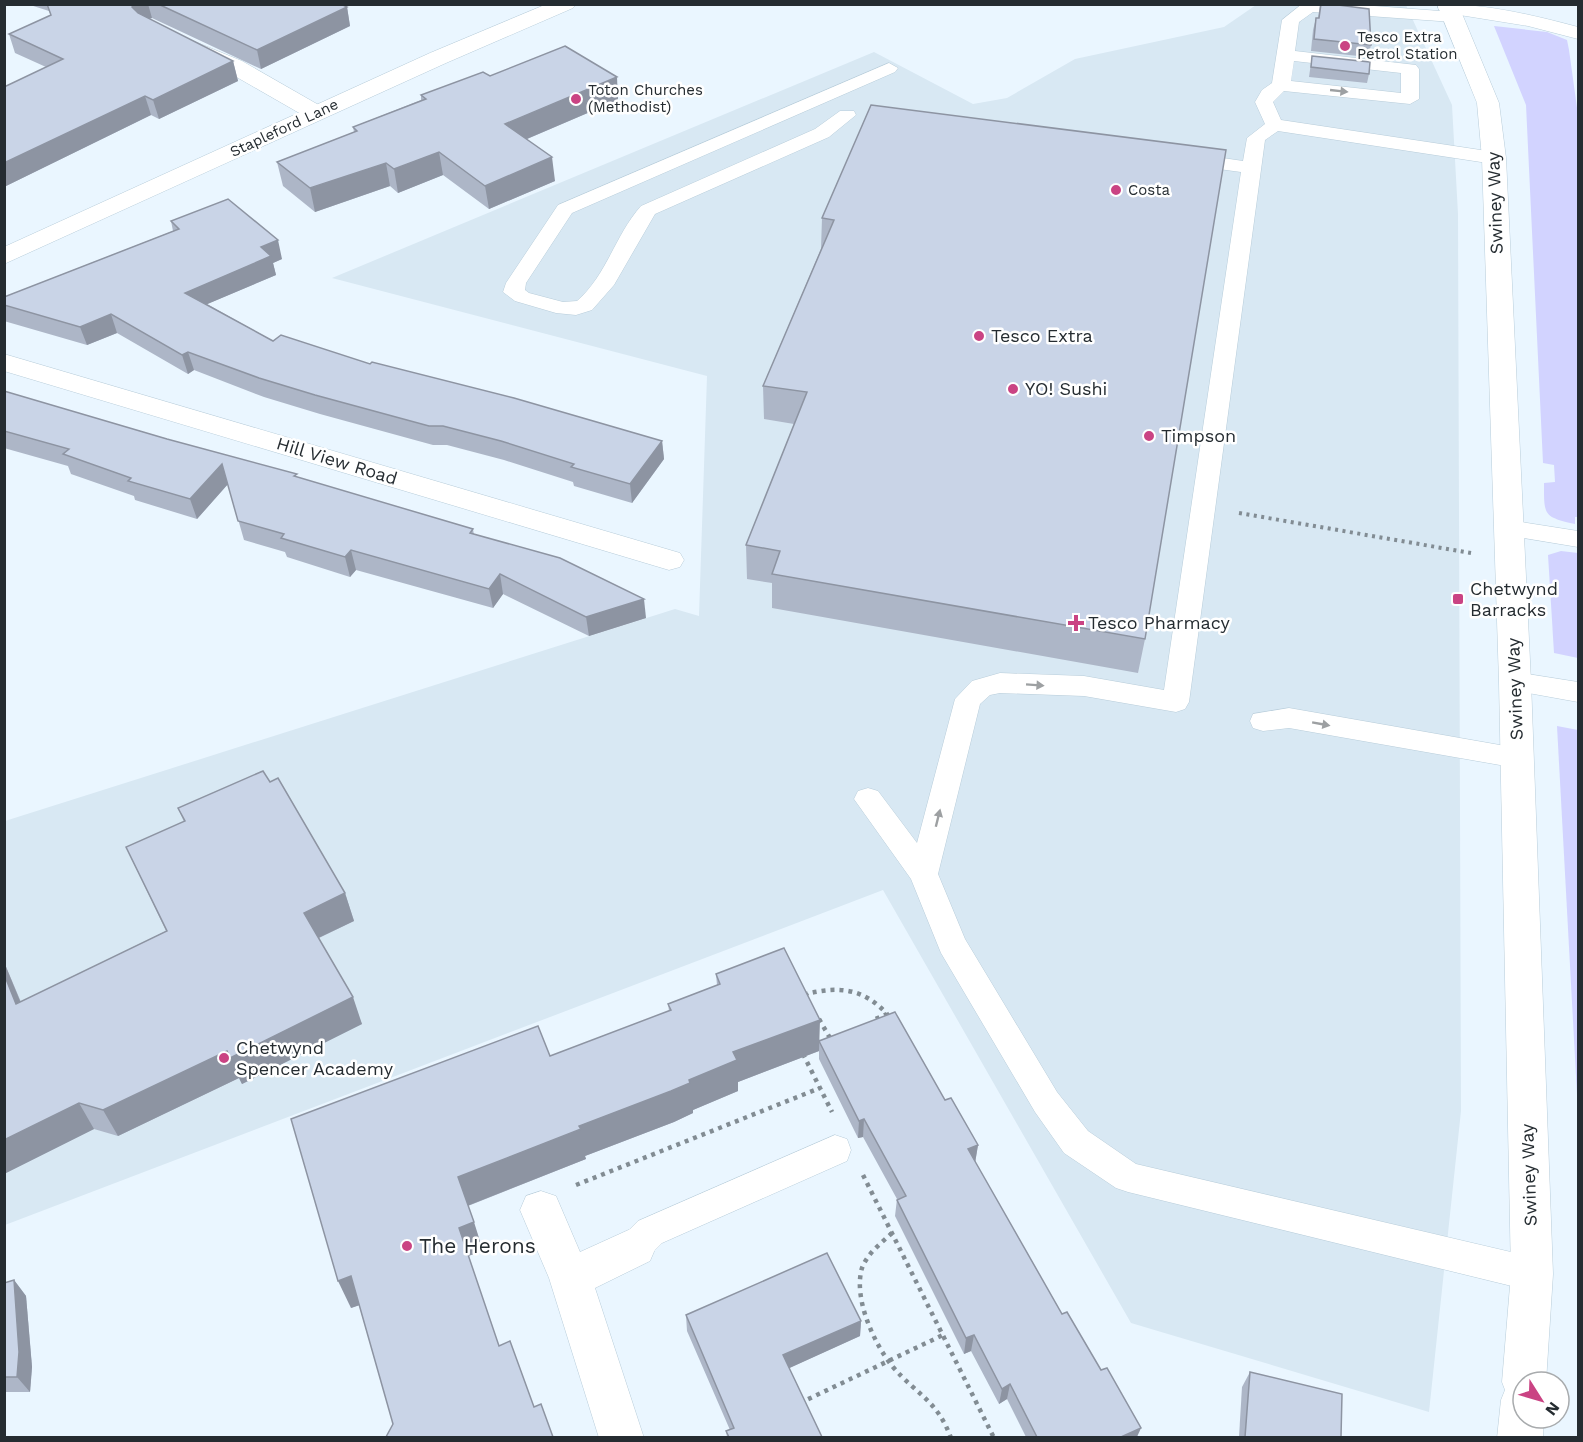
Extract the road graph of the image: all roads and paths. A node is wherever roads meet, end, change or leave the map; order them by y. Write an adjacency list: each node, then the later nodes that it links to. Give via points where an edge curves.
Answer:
1 (562, 5): 9 (street, Stapleford Lane)
2 (1449, 10): 3 (street, via 1529,20); 5 (lane, via 1310,7 1291,20); 14 (street, Swiney Way, via 1488,103)
3 (1578, 33)
4 (172, 36): 9 (street)
5 (1285, 55): 7 (lane); 7 (lane, one-way to 5, via 1410,99 1410,69)
6 (889, 68): 8 (lane)
7 (1281, 85): 12 (lane, via 1266,93 1263,101 1263,109)
8 (812, 102): 10 (lane); 10 (lane, via 566,209 516,283 514,292 576,309 588,306 648,210 822,133)
9 (316, 113): 16 (street, Stapleford Lane)
10 (847, 115): 11 (lane)
11 (871, 119)
12 (1275, 125): 14 (lane); 15 (lane, via 1256,138)
13 (1169, 156): 15 (lane)
14 (1494, 158): 19 (street, Swiney Way)
15 (1251, 168): 18 (lane)
16 (4, 257)
17 (4, 362): 21 (street, Hill View Road)
18 (1203, 507): 22 (path); 28 (lane, one-way to 18, via 968,699 981,688 1000,682 1084,686 1176,702)
19 (1508, 528): 20 (lane); 22 (street, Swiney Way)
20 (1578, 539)
21 (669, 560)
22 (1510, 560): 23 (street, Swiney Way)
23 (1515, 682): 24 (lane); 26 (street, Swiney Way)
24 (1578, 692)
25 (1263, 721): 26 (lane, one-way to 26, via 1289,718)
26 (1517, 758): 42 (street, Swiney Way)
27 (868, 799): 28 (lane)
28 (923, 874): 42 (lane, via 952,944 1046,1102 1077,1142 1128,1177)
29 (811, 1003): 31 (path, via 806,994 830,987 855,989 875,999 888,1014)
30 (816, 1012): 33 (path)
31 (868, 1022)
32 (839, 1034): 33 (path)
33 (830, 1038): 34 (path)
34 (820, 1042)
35 (811, 1046): 36 (path, via 801,1050)
36 (820, 1088): 37 (path); 39 (path, via 538,1200)
37 (834, 1117)
38 (847, 1157): 40 (path); 41 (lane, via 650,1232)
39 (541, 1210): 43 (street)
40 (892, 1233): 44 (path); 45 (path, via 873,1249 860,1280 864,1311)
41 (635, 1247): 43 (street)
42 (1532, 1274): 46 (street, Swiney Way)
43 (570, 1278): 48 (street)
44 (943, 1335): 45 (path); 50 (path)
45 (890, 1362): 47 (path); 49 (path, via 911,1387 932,1402)
46 (1525, 1370)
47 (796, 1405)
48 (622, 1437)
49 (951, 1437)
50 (994, 1437)

